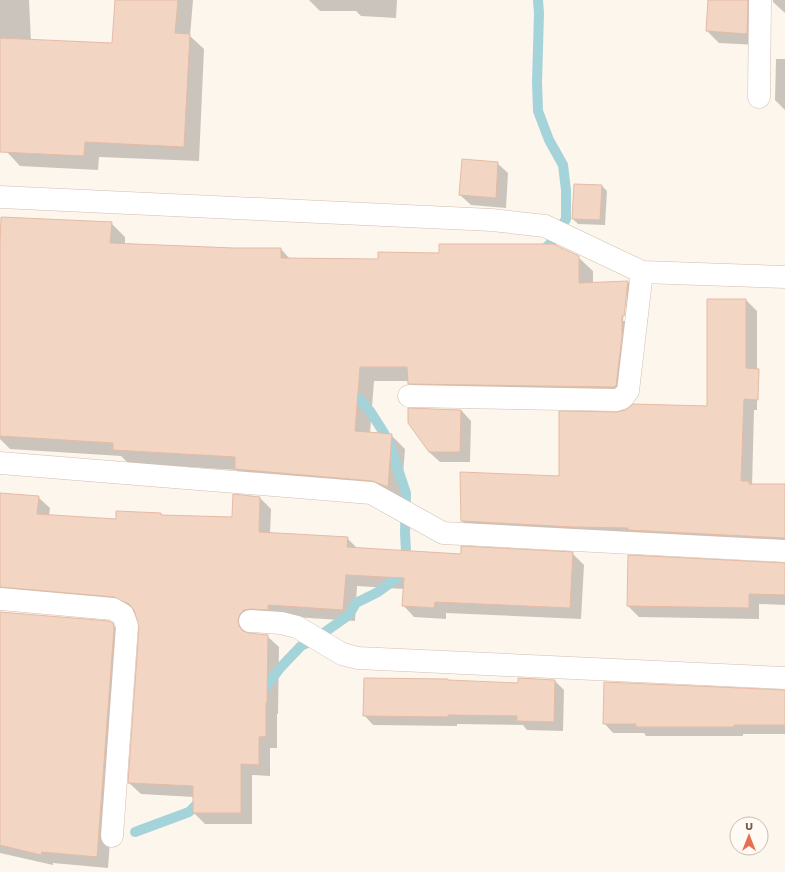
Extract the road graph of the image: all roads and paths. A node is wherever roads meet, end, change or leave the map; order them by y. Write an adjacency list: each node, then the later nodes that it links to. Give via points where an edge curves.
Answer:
1 (760, 0): 2 (street)
2 (759, 97)
3 (0, 197): 4 (street, via 492,220 545,226)
4 (642, 272): 5 (street); 6 (street, via 628,391 622,398 616,400)
5 (785, 277)
6 (409, 396)
7 (0, 462): 8 (street, via 371,494 443,533)
8 (785, 551)
9 (0, 599): 12 (street, via 113,609 123,615 127,626)
10 (250, 620): 11 (street, via 297,627 342,654 358,658)
11 (785, 678)
12 (112, 836)

